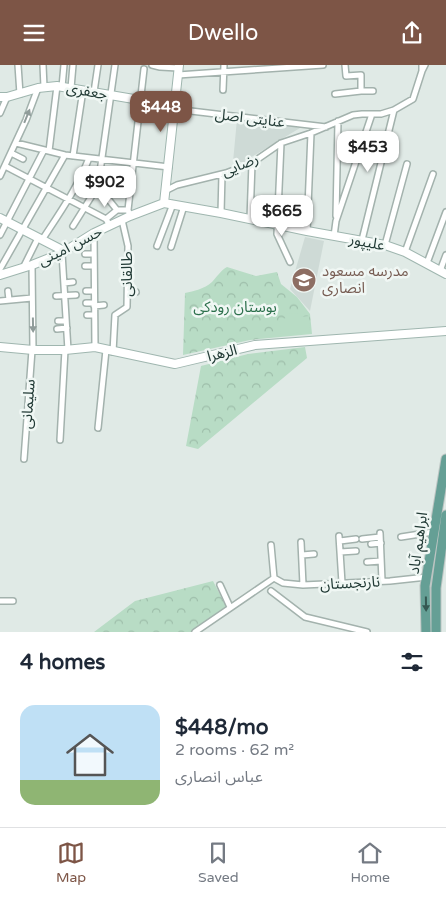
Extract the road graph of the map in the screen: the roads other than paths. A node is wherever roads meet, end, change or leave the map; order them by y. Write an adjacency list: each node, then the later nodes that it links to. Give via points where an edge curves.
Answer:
1 (18, 65): 22 (street)
2 (42, 65): 15 (street)
3 (64, 65): 16 (street)
4 (73, 65): 16 (street)
5 (98, 65): 21 (street)
6 (115, 65): 24 (street)
7 (152, 65): 13 (street)
8 (224, 65): 14 (street)
9 (323, 65): 14 (street)
10 (345, 65): 19 (street, via 346,76 360,75)
11 (423, 67): 28 (street, via 414,99)
12 (144, 69): 26 (street)
13 (178, 69): 14 (street); 27 (street)
14 (224, 71): 18 (street)
15 (41, 87): 16 (street, جعفری); 22 (street, جعفری); 34 (street, one-way to 15)
16 (63, 87): 17 (street, جعفری); 36 (street)
17 (83, 90): 21 (street, جعفری); 39 (street)
18 (223, 90)
19 (361, 91): 20 (street); 23 (street)
20 (373, 91)
21 (94, 92): 24 (street, جعفری)
22 (20, 94): 25 (street, جعفری)
23 (335, 94)
24 (110, 95): 26 (street, جعفری); 42 (street)
25 (4, 97): 29 (street)
26 (140, 101): 27 (street, جعفری); 43 (street)
27 (175, 107): 32 (street, عنایتی اصل); 47 (street)
28 (394, 110): 30 (street, رضایی); 77 (street)
29 (0, 113)
30 (372, 114): 31 (street, رضایی, via 357,114); 67 (street)
31 (338, 121): 32 (street, رضایی); 67 (street)
32 (326, 127): 33 (street, رضایی)
33 (311, 133): 35 (street, رضایی); 72 (street)
34 (16, 143): 36 (street); 37 (street)
35 (281, 143): 44 (street, رضایی); 69 (street)
36 (47, 151): 38 (street); 52 (street)
37 (11, 153): 41 (street); 46 (street)
38 (65, 155): 39 (street); 54 (street)
39 (73, 156): 40 (street)
40 (89, 158): 42 (street); 48 (street)
41 (23, 159)
42 (102, 159): 43 (street); 53 (street)
43 (134, 163): 47 (street); 64 (street)
44 (252, 163): 49 (street, رضایی); 65 (street)
45 (407, 164): 78 (street)
46 (5, 166): 51 (street); 52 (street)
47 (169, 167): 55 (street)
48 (84, 169): 53 (street); 56 (street)
49 (222, 174): 55 (street, رضایی); 63 (street)
50 (433, 174): 82 (street)
51 (0, 176)
52 (29, 179): 54 (street); 66 (street)
53 (98, 186): 60 (street); 61 (street)
54 (46, 188): 56 (street); 71 (street)
55 (167, 190): 57 (street)
56 (68, 199): 60 (street); 76 (street)
57 (164, 203): 58 (street, علیپور); 64 (street, حسن امینی)
58 (173, 204): 59 (street, علیپور); 79 (street)
59 (184, 206): 63 (street, علیپور); 80 (street)
60 (84, 208): 68 (street); 70 (street)
61 (116, 210): 64 (street); 68 (street)
62 (446, 212): 87 (street)
63 (221, 213): 65 (street, علیپور)
64 (127, 216): 68 (street, حسن امینی); 101 (street, طالقانی)
65 (250, 219): 69 (street, علیپور)
66 (3, 220): 71 (street); 74 (street)
67 (336, 221): 75 (street)
68 (108, 222): 73 (street, حسن امینی)
69 (279, 225): 72 (street, علیپور); 86 (street, via 277,235)
70 (73, 226)
71 (22, 229): 76 (street); 92 (street)
72 (306, 231): 75 (street, علیپور)
73 (94, 233): 81 (street, حسن امینی); 84 (street)
74 (0, 235)
75 (334, 236): 77 (street, علیپور)
76 (40, 239): 81 (street); 91 (street)
77 (362, 240): 78 (street, علیپور)
78 (385, 245): 82 (street, علیپور)
79 (157, 246)
80 (171, 247)
81 (63, 252): 88 (street, حسن امینی); 96 (street)
82 (405, 252): 87 (street, علیپور)
83 (85, 254): 84 (street)
84 (94, 255): 90 (street)
85 (446, 255): 93 (street)
86 (290, 262)
87 (427, 263): 93 (street, علیپور)
88 (32, 265): 91 (street, حسن امینی); 105 (street, حسن امینی)
89 (85, 266): 90 (street)
90 (94, 266): 99 (street)
91 (24, 268): 94 (street, حسن امینی)
92 (0, 269)
93 (443, 272)
94 (0, 275)
95 (73, 282): 96 (street)
96 (64, 283): 102 (street)
97 (8, 291): 106 (street)
98 (86, 291): 99 (street)
99 (94, 291): 109 (street)
100 (136, 292): 101 (street)
101 (128, 294): 122 (street, طالقانی, via 128,307 115,315)
102 (65, 295): 103 (street); 104 (street); 114 (street)
103 (76, 295)
104 (56, 296)
105 (32, 299): 106 (street); 120 (street, حسن امینی, one-way to 120)
106 (9, 300): 107 (street)
107 (0, 301)
108 (86, 303): 109 (street)
109 (94, 305): 110 (street); 112 (street)
110 (104, 305)
111 (87, 318): 112 (street)
112 (94, 318): 119 (street)
113 (58, 321): 114 (street)
114 (66, 321): 116 (street)
115 (57, 329): 116 (street)
116 (67, 329): 121 (street)
117 (446, 331): 122 (street, الزهرا, via 255,345 175,364)
118 (0, 347): 120 (street, الزهرا)
119 (94, 347): 121 (street, الزهرا); 122 (street, الزهرا)
120 (32, 350): 121 (street, الزهرا); 125 (street, سلیمانی)
121 (66, 350): 124 (street)
122 (110, 351): 123 (street)
123 (98, 428)
124 (60, 440)
125 (24, 459)
126 (446, 459): 128 (main road, ابراهیم آباد)
127 (446, 515): 153 (main road, ابراهیم آباد, via 436,588)
128 (433, 533): 130 (street); 140 (main road, ابراهیم آباد)
129 (380, 537): 132 (street); 135 (street, via 339,538); 138 (street)
130 (400, 537)
131 (302, 542): 137 (street)
132 (370, 544)
133 (270, 545): 141 (street)
134 (356, 551): 135 (street)
135 (340, 552): 143 (street)
136 (314, 554): 137 (street)
137 (302, 555): 145 (street)
138 (381, 561): 139 (street); 142 (street)
139 (367, 562)
140 (427, 577): 142 (street, نارنجستان); 152 (main road, ابراهیم آباد, one-way to 152)
141 (274, 578): 145 (street, نارنجستان, via 283,583); 149 (street)
142 (382, 581): 143 (street, نارنجستان)
143 (342, 583): 145 (street, نارنجستان)
144 (220, 585): 149 (street)
145 (302, 585)
146 (272, 591): 151 (street, via 305,617)
147 (0, 601): 148 (street)
148 (13, 601)
149 (230, 607): 150 (street)
150 (195, 632)
151 (367, 632)
152 (426, 632)
153 (436, 632)

